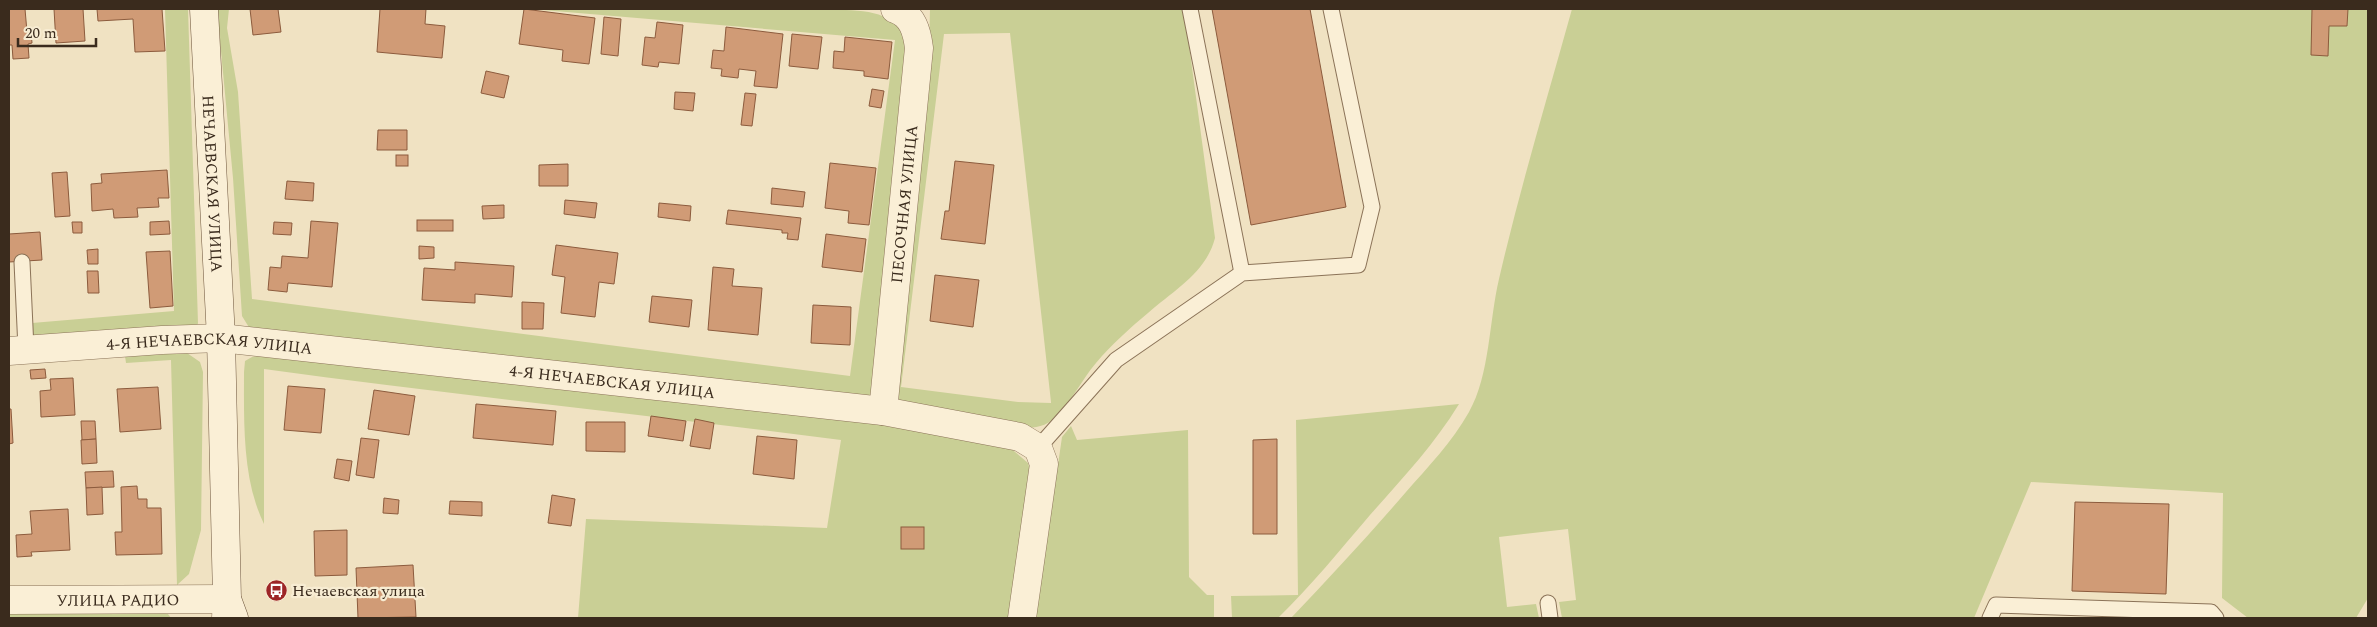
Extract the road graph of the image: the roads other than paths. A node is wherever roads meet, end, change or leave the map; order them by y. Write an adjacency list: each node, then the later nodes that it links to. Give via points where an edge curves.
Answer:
1 (204, 9): 7 (street, НЕЧАЕВСКАЯ УЛИЦА)
2 (895, 9): 9 (street, ПЕСОЧНАЯ УЛИЦА, via 909,17 918,36 919,48)
3 (1190, 9): 6 (lane)
4 (1331, 9): 6 (lane, via 1372,207 1358,265)
5 (22, 262): 8 (lane)
6 (1242, 273): 10 (lane, via 1116,360)
7 (221, 338): 8 (street, 4-Я НЕЧАЕВСКАЯ УЛИЦА); 9 (street, 4-Я НЕЧАЕВСКАЯ УЛИЦА); 12 (street, НЕЧАЕВСКАЯ УЛИЦА)
8 (18, 350)
9 (883, 411): 10 (street, 4-Я НЕЧАЕВСКАЯ УЛИЦА, via 987,429 1020,437)
10 (1038, 448): 13 (street, via 1044,464 1043,480)
11 (9, 600): 12 (street, УЛИЦА РАДИО)
12 (229, 612)
13 (1022, 618)
14 (1990, 618): 15 (lane, via 1996,606 2211,612)
15 (2216, 618)

